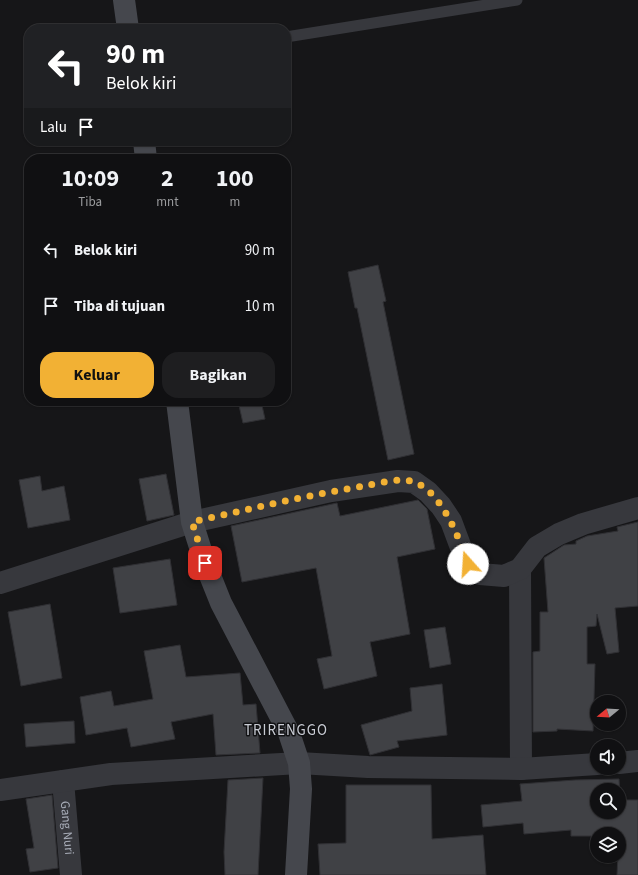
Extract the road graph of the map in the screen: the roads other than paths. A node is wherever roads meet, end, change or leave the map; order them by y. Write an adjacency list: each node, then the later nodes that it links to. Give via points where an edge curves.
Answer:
1 (124, 0): 3 (main road)
2 (518, 0): 4 (lane)
3 (127, 24)
4 (291, 36)
5 (178, 406): 7 (main road)
6 (638, 508): 8 (street, via 559,534 537,547)
7 (192, 522): 8 (street, via 331,491 398,481 414,482 428,492 451,521 468,564 480,574 504,576); 9 (street); 12 (main road, via 221,603 289,733)
8 (520, 569): 14 (street)
9 (0, 583)
10 (638, 761): 11 (street)
11 (626, 762)
12 (299, 763): 14 (street, via 368,767); 15 (street, via 112,774); 18 (main road)
13 (590, 764): 14 (street)
14 (521, 769)
15 (63, 781): 16 (street); 17 (street, Gang Nuri)
16 (0, 790)
17 (71, 875)
18 (296, 875)

